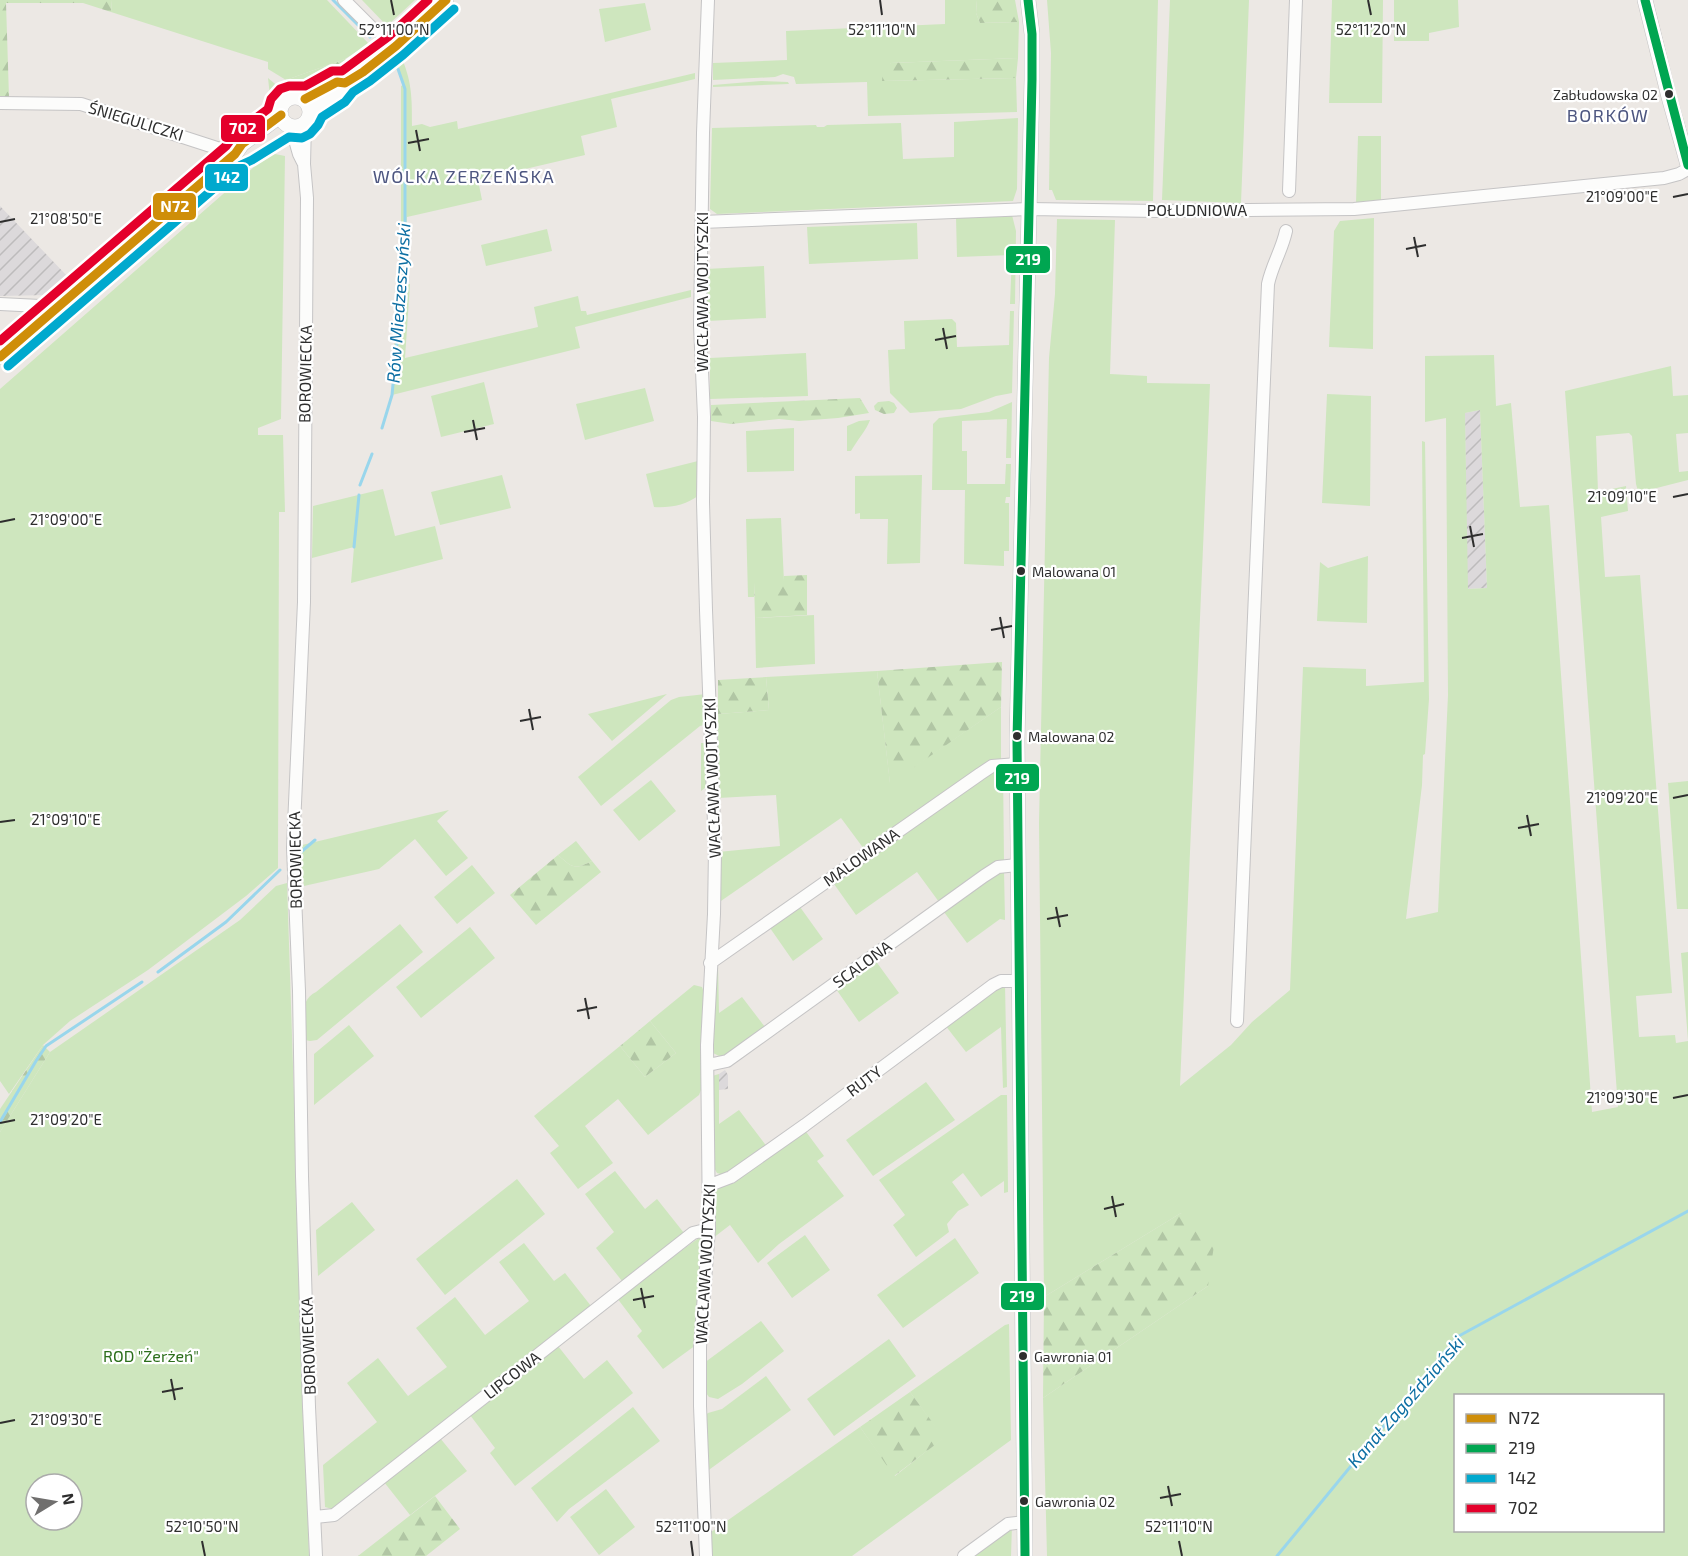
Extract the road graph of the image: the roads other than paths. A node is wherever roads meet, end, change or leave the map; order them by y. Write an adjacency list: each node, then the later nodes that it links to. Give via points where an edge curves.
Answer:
1 (344, 0): 7 (street)
2 (446, 0): 7 (street)
3 (708, 0): 14 (street, WACŁAWA WOJTYSZKI)
4 (1028, 0): 13 (street, via 1032,48)
5 (1296, 0): 12 (street)
6 (1645, 0): 11 (street)
7 (396, 46): 9 (street, via 345,83 337,82)
8 (0, 103): 10 (street, ŚNIEGULICZKI, via 81,104)
9 (297, 116): 10 (street); 27 (street, BOROWIECKA, via 307,198 304,602 293,848)
10 (233, 155): 17 (street)
11 (1687, 160): 13 (street, POŁUDNIOWA, via 1680,174 1664,178 1353,209)
12 (1289, 191)
13 (1029, 209): 14 (street, POŁUDNIOWA); 19 (street)
14 (702, 222): 21 (street, WACŁAWA WOJTYSZKI, via 703,502 715,850)
15 (1286, 231): 23 (street, via 1268,285)
16 (0, 304): 17 (street, via 40,306)
17 (51, 314): 18 (street)
18 (0, 357)
19 (1017, 764): 20 (street); 21 (street, MALOWANA, via 992,766)
20 (1017, 865): 22 (street); 24 (street, SCALONA, via 998,867 984,876 727,1061)
21 (710, 963): 24 (street, WACŁAWA WOJTYSZKI)
22 (1018, 981): 25 (street, RUTY, via 993,985 731,1177); 28 (street)
23 (1237, 1021)
24 (708, 1065): 25 (street, WACŁAWA WOJTYSZKI)
25 (710, 1185): 26 (street, WACŁAWA WOJTYSZKI)
26 (709, 1229): 27 (street, LIPCOWA, via 693,1233 334,1515); 30 (street, WACŁAWA WOJTYSZKI, via 700,1347)
27 (315, 1517): 29 (street, BOROWIECKA)
28 (1024, 1522): 31 (street, via 1008,1524); 32 (street)
29 (316, 1556)
30 (705, 1556)
31 (964, 1556)
32 (1025, 1556)

